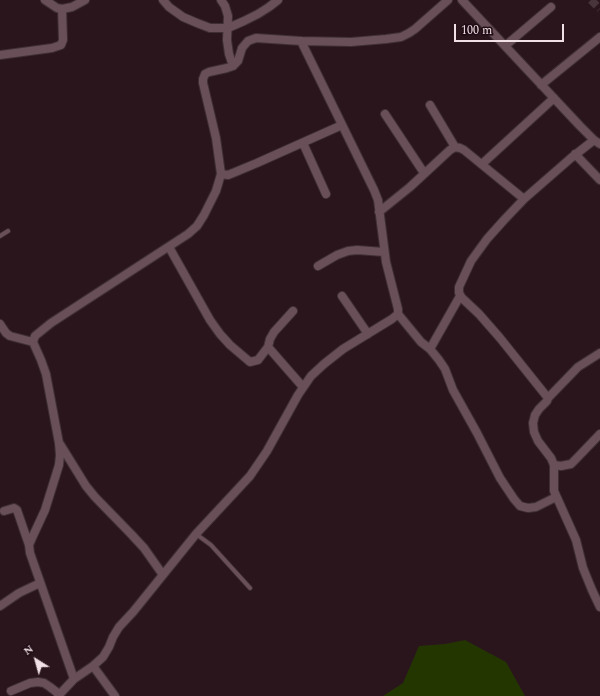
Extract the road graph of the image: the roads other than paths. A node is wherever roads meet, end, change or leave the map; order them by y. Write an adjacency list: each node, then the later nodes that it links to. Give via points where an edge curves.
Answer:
1 (45, 0): 9 (street)
2 (85, 0): 9 (street)
3 (163, 0): 10 (street, via 183,17 210,28)
4 (222, 0): 10 (street, via 228,16)
5 (278, 0): 10 (street, via 258,14)
6 (448, 0): 12 (street, via 415,29 401,37 351,42)
7 (462, 0): 13 (street)
8 (551, 7): 13 (street)
9 (62, 9): 14 (street, via 61,45)
10 (228, 28): 15 (street, via 227,40)
11 (600, 37): 16 (street)
12 (301, 41): 15 (street, via 256,38 248,41 242,48 238,61); 20 (street)
13 (505, 46): 16 (street)
14 (0, 55)
15 (233, 66): 26 (street, via 209,72 203,79)
16 (541, 85): 17 (street)
17 (554, 98): 21 (street); 25 (street)
18 (430, 105): 23 (street)
19 (385, 114): 27 (street)
20 (342, 125): 22 (street); 31 (street, via 374,190)
21 (597, 142): 24 (street)
22 (303, 143): 26 (street, via 228,175); 29 (street)
23 (455, 147): 25 (street, via 464,150); 27 (street)
24 (576, 154): 28 (street); 30 (street)
25 (482, 164): 30 (street)
26 (221, 174): 34 (street, via 216,191 197,226)
27 (424, 174): 31 (street)
28 (600, 180)
29 (326, 194)
30 (524, 200): 38 (street, via 487,239 471,261 459,287)
31 (380, 212): 35 (street)
32 (8, 231): 33 (lane)
33 (0, 236)
34 (169, 247): 43 (street, via 46,327 35,336); 44 (street, via 210,320 230,345 250,362 258,360)
35 (384, 252): 36 (street, via 348,251); 40 (street)
36 (318, 266)
37 (342, 296): 42 (street)
38 (460, 296): 45 (street); 48 (street, via 500,338)
39 (293, 311): 44 (street, via 274,332)
40 (398, 314): 42 (street); 45 (street)
41 (0, 324): 43 (street, via 10,336)
42 (368, 334): 47 (street, via 324,364)
43 (33, 342): 50 (street, via 46,374)
44 (268, 347): 47 (street)
45 (430, 350): 52 (street, via 445,369 453,390 500,478 520,506 536,507)
46 (600, 353): 48 (street, via 578,368)
47 (303, 387): 54 (street, via 250,476)
48 (548, 398): 51 (street, via 535,415 533,423 538,441)
49 (600, 434): 51 (street, via 576,460 570,464)
50 (59, 443): 55 (street, via 60,460 55,478 45,510); 56 (street, via 86,486 144,548)
51 (554, 465): 52 (street)
52 (556, 497): 60 (street, via 576,540 583,568)
53 (4, 511): 55 (street, via 14,508 17,510)
54 (196, 534): 56 (street); 58 (lane, via 211,545)
55 (29, 545): 57 (street)
56 (162, 575): 61 (street, via 119,627 103,657)
57 (40, 583): 59 (street); 62 (street)
58 (250, 588)
59 (0, 606)
60 (600, 607)
61 (93, 666): 62 (street); 65 (street)
62 (74, 679): 64 (street)
63 (11, 691): 64 (street, via 38,682 44,683)
64 (59, 695)
65 (115, 696)

